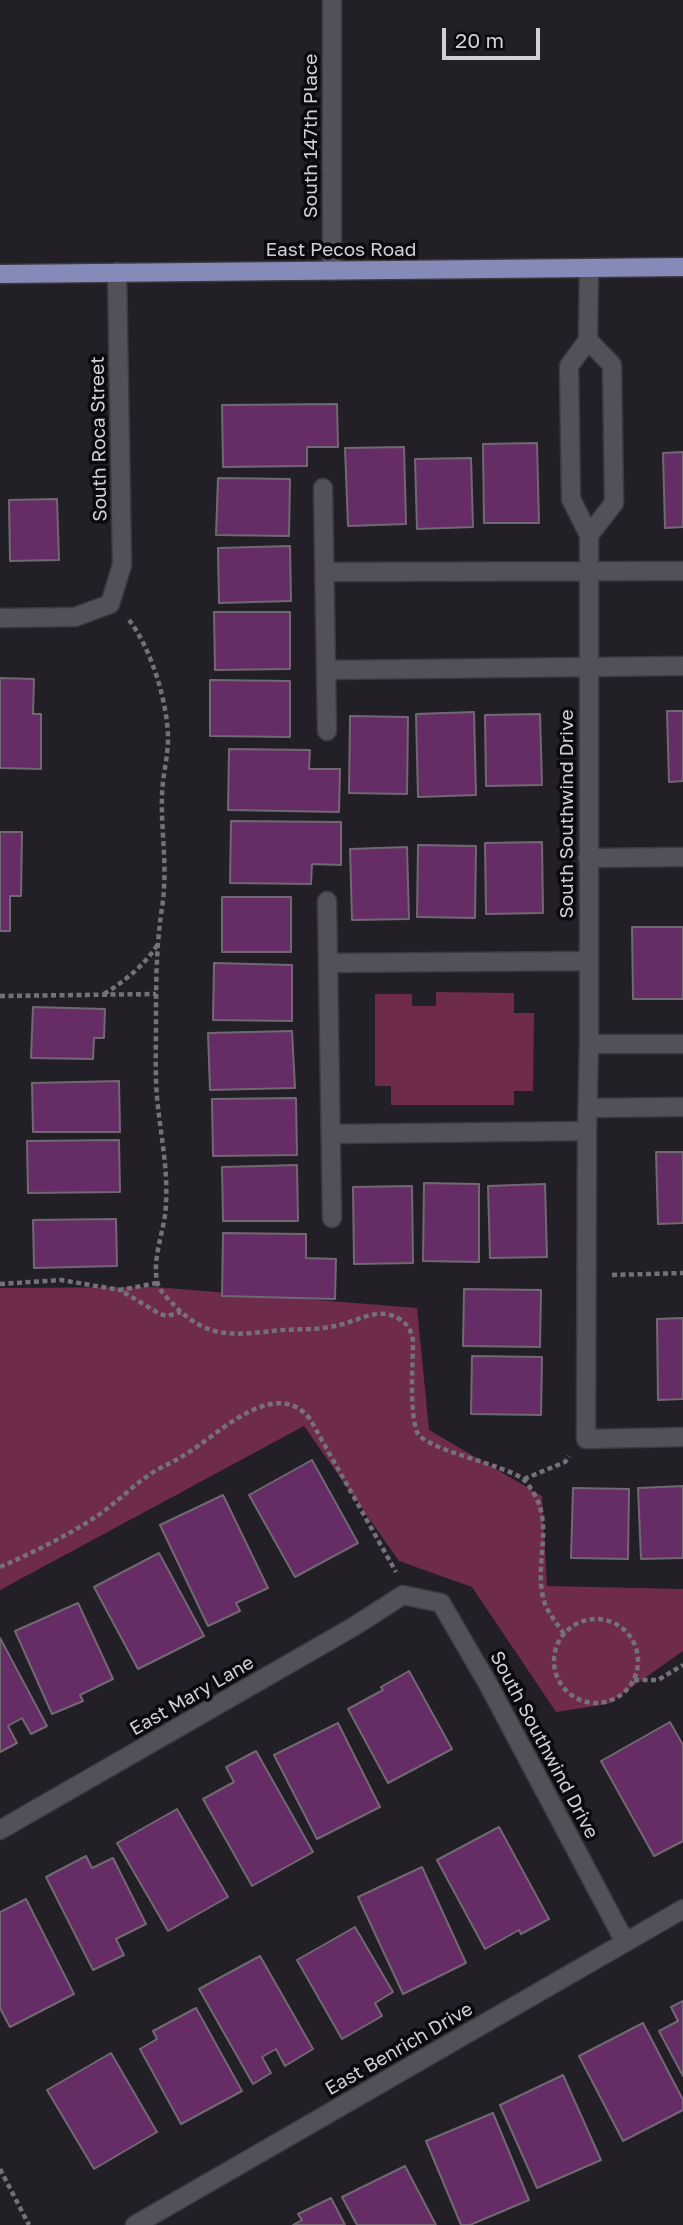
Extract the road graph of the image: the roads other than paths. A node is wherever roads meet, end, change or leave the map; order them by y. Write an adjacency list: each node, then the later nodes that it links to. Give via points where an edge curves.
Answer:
1 (332, 0): 4 (street, South 147th Place)
2 (683, 267): 3 (main road, East Pecos Road)
3 (589, 268): 4 (main road, East Pecos Road); 7 (street)
4 (332, 271): 5 (main road, East Pecos Road)
5 (117, 272): 6 (main road, East Pecos Road); 13 (street, South Roca Street, via 122,565 110,604 75,617)
6 (0, 274)
7 (588, 340): 9 (street, South Southwind Drive, via 569,366 571,499); 9 (street, via 612,365 614,503)
8 (323, 488): 11 (street)
9 (589, 535): 12 (street, South Southwind Drive)
10 (683, 570): 12 (street)
11 (325, 572): 12 (street); 16 (street)
12 (589, 572): 15 (street, South Southwind Drive)
13 (0, 618)
14 (683, 666): 15 (street)
15 (589, 667): 16 (street); 19 (street, South Southwind Drive)
16 (326, 670): 17 (street)
17 (327, 731)
18 (683, 857): 19 (street)
19 (588, 858): 21 (street, South Southwind Drive)
20 (327, 901): 22 (street)
21 (589, 961): 22 (street); 23 (street, South Southwind Drive)
22 (328, 963): 28 (street)
23 (589, 1044): 24 (street); 26 (street, South Southwind Drive)
24 (683, 1044)
25 (683, 1107): 26 (street)
26 (588, 1108): 27 (street, South Southwind Drive)
27 (587, 1131): 28 (street); 30 (street, South Southwind Drive, via 586,1439)
28 (331, 1135): 29 (street)
29 (332, 1218)
30 (683, 1437)
31 (403, 1595): 32 (street, East Mary Lane); 34 (street, South Southwind Drive, via 441,1603)
32 (0, 1830)
33 (683, 1909): 34 (street, East Benrich Drive)
34 (625, 1942): 35 (street, East Benrich Drive)
35 (135, 2225)

